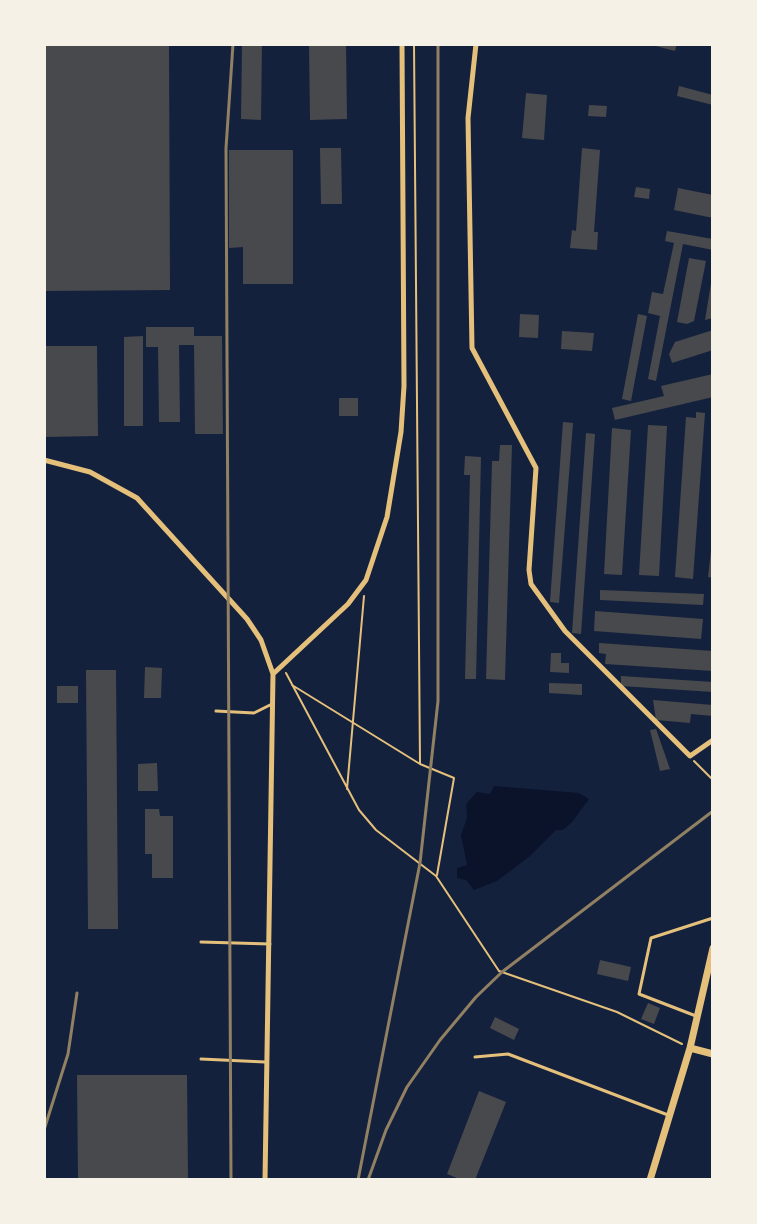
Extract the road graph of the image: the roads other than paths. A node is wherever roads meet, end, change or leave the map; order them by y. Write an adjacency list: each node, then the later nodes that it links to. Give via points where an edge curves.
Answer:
1 (402, 44): 4 (street, via 401,432 387,517 366,580 348,604)
2 (476, 44): 7 (street, via 468,118 472,348 536,468 531,584 565,631 690,756)
3 (44, 460): 4 (street, via 90,472 137,498 247,619)
4 (273, 674): 5 (street)
5 (272, 704): 6 (lane, via 254,713); 10 (street)
6 (216, 711)
7 (713, 740)
8 (713, 918): 12 (lane, via 651,938 639,994)
9 (201, 942): 10 (lane)
10 (270, 944): 17 (street)
11 (713, 948): 12 (street)
12 (697, 1016): 13 (street)
13 (690, 1048): 14 (street); 18 (street)
14 (713, 1054)
15 (475, 1057): 18 (lane, via 508,1054)
16 (201, 1059): 17 (lane)
17 (268, 1062): 19 (street)
18 (669, 1115): 20 (street)
19 (265, 1180)
20 (650, 1180)

